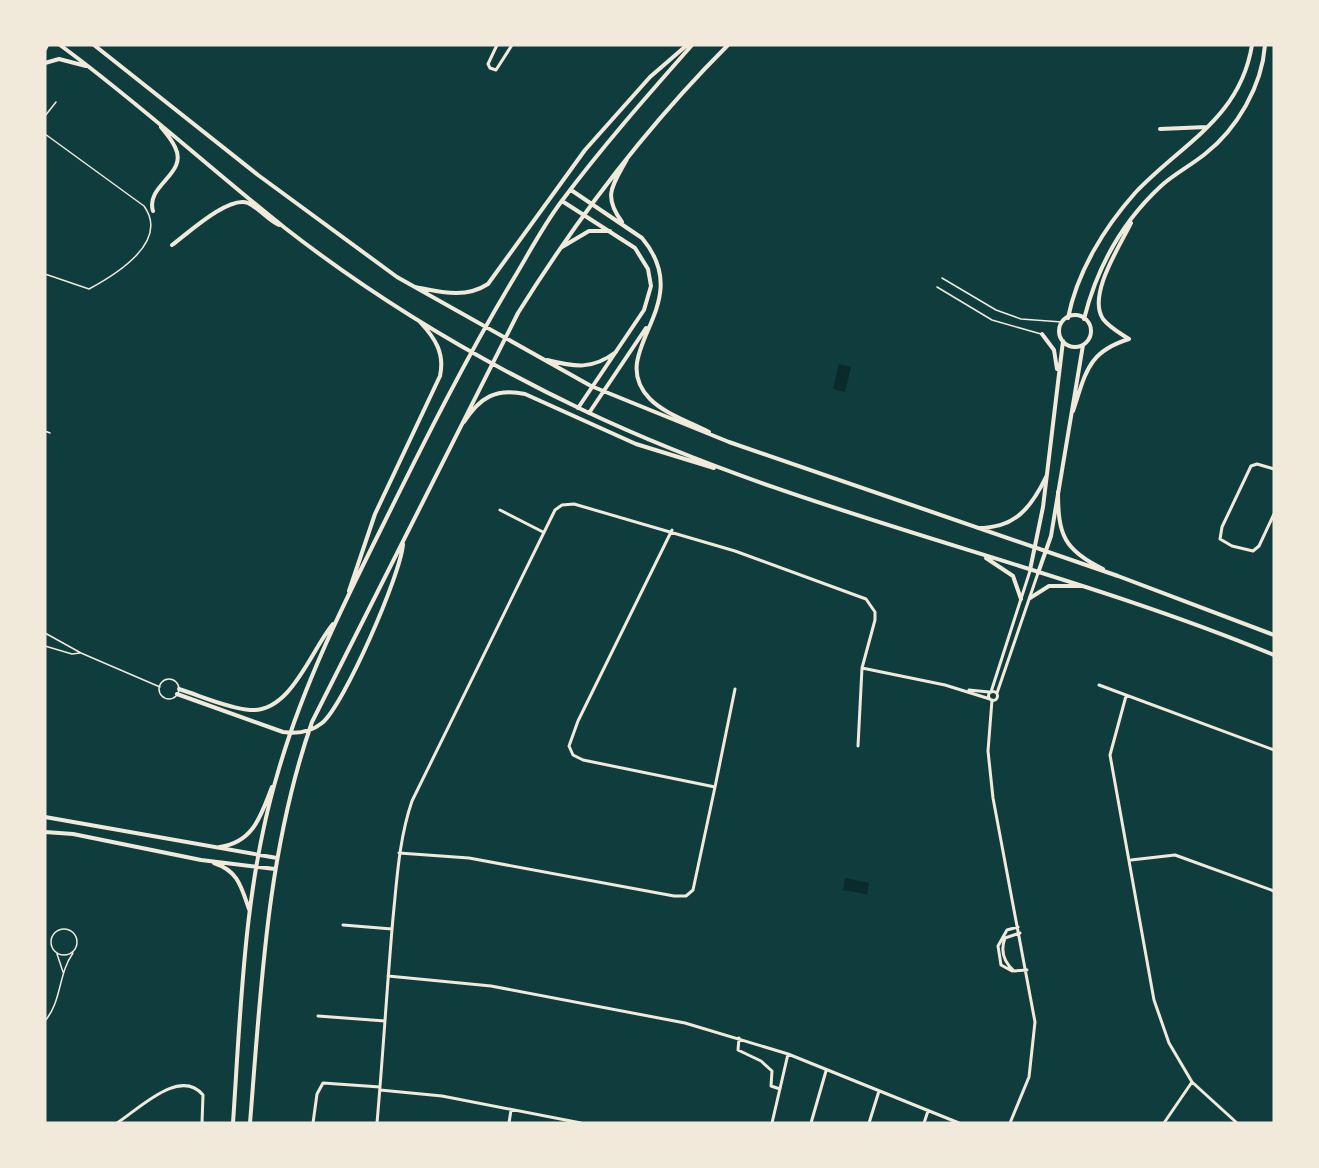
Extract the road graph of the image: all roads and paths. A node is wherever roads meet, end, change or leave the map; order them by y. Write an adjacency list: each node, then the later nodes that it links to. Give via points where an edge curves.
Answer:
1 (60, 45): 11 (main road)
2 (94, 45): 32 (main road, via 258,175)
3 (497, 45): 4 (street, via 488,64 496,70)
4 (512, 45)
5 (687, 45): 32 (main road, via 650,77 585,150 488,284 460,294)
6 (693, 45): 19 (main road, via 624,122)
7 (728, 45): 18 (main road)
8 (1252, 45): 15 (main road, via 1241,84 1221,115)
9 (1265, 45): 24 (main road, via 1261,70 1244,109 1208,152 1160,187)
10 (45, 63): 11 (main road, via 59,59)
11 (90, 67): 14 (main road)
12 (56, 102): 13 (lane)
13 (45, 116)
14 (157, 122): 22 (main road, via 175,146 178,160 154,195); 26 (main road)
15 (1208, 127): 16 (main road); 35 (main road, via 1135,193 1108,227 1090,256)
16 (1160, 129)
17 (45, 134): 30 (lane, via 144,206 150,227 136,258 89,289)
18 (631, 150): 21 (main road); 25 (main road, via 610,198)
19 (571, 190): 20 (main road); 21 (main road)
20 (562, 201): 23 (main road); 73 (main road, via 463,364)
21 (592, 205): 23 (main road); 25 (main road)
22 (153, 211)
23 (585, 215): 27 (main road); 29 (main road)
24 (1136, 215): 36 (main road, via 1101,266); 49 (main road, via 1110,265 1098,300 1102,317 1129,339 1096,355 1088,366)
25 (624, 225): 37 (main road, via 642,238 659,264 663,287)
26 (285, 228): 28 (main road, via 250,204 235,202); 34 (main road)
27 (614, 232): 29 (main road, via 589,231 575,236); 42 (main road, via 643,258 651,286 644,310)
28 (172, 245)
29 (557, 251): 52 (main road, via 518,313)
30 (45, 274)
31 (942, 278): 38 (lane, via 1004,313 1021,319)
32 (411, 287): 43 (main road)
33 (937, 287): 39 (lane, via 992,320)
34 (417, 318): 47 (main road); 73 (main road, via 438,345 440,376 375,514)
35 (1068, 318): 36 (main road); 38 (main road)
36 (1084, 319): 41 (main road, via 1090,331)
37 (650, 322): 46 (main road); 53 (main road, via 636,363 644,393 661,407)
38 (1062, 322): 40 (main road, via 1059,330)
39 (1042, 334): 44 (main road, via 1056,357)
40 (1063, 341): 41 (main road, via 1070,346); 44 (main road)
41 (1083, 345): 49 (main road)
42 (619, 349): 43 (main road, via 603,362 582,367); 45 (main road)
43 (539, 358): 45 (main road)
44 (1058, 382): 56 (main road)
45 (591, 386): 46 (main road); 47 (main road)
46 (602, 391): 48 (main road); 53 (main road)
47 (579, 408): 48 (main road)
48 (589, 413): 54 (main road)
49 (1069, 420): 57 (main road)
50 (45, 430): 51 (lane)
51 (50, 433)
52 (453, 441): 54 (main road, via 480,401 492,394 512,392 636,444); 63 (main road)
53 (729, 442): 60 (main road)
54 (719, 468): 66 (main road)
55 (1274, 469): 59 (street, via 1251,466 1220,538 1232,546 1253,551)
56 (1046, 477): 60 (main road, via 1020,517 998,526); 64 (main road)
57 (1058, 492): 65 (main road); 69 (main road, via 1059,524 1069,547)
58 (500, 510): 62 (street)
59 (1274, 514)
60 (974, 528): 64 (main road)
61 (672, 530): 62 (street, via 574,504 555,510); 84 (street, via 866,599 875,612 875,620); 98 (street, via 569,746 573,755 583,760)
62 (543, 532): 102 (street, via 412,801)
63 (404, 540): 92 (main road, via 391,588 348,682 333,712 312,730 278,731); 104 (main road, via 312,722)
64 (1035, 549): 65 (main road); 67 (main road)
65 (1046, 552): 68 (main road); 69 (main road)
66 (979, 554): 67 (main road); 72 (main road, via 1013,576)
67 (1030, 571): 68 (main road); 72 (street)
68 (1038, 573): 70 (main road); 71 (street)
69 (1118, 576): 78 (main road)
70 (1085, 586): 71 (main road, via 1049,586); 83 (main road)
71 (1030, 598): 75 (street)
72 (1021, 599): 74 (street)
73 (346, 600): 76 (main road)
74 (1016, 614): 75 (street); 79 (street)
75 (1024, 616): 80 (street)
76 (338, 619): 87 (main road, via 288,692 274,704 242,709); 97 (main road)
77 (45, 633): 82 (lane)
78 (1274, 635)
79 (1009, 636): 80 (street); 90 (street)
80 (1016, 639): 91 (street)
81 (45, 646): 82 (lane)
82 (81, 653): 86 (lane)
83 (1274, 655)
84 (862, 668): 89 (street); 95 (street)
85 (1099, 685): 93 (street)
86 (160, 687): 87 (lane, via 165,680 172,680); 92 (lane, via 164,697 170,699)
87 (179, 688): 92 (lane)
88 (735, 689): 98 (street)
89 (961, 689): 90 (street); 94 (street)
90 (990, 692): 91 (street); 94 (street)
91 (997, 693): 94 (street, via 997,698)
92 (177, 694)
93 (1126, 696): 96 (street); 106 (street, via 1110,755)
94 (991, 700): 112 (street, via 988,751 993,798)
95 (858, 746)
96 (1274, 750)
97 (277, 773): 101 (main road, via 251,832 232,846); 103 (main road)
98 (715, 787): 102 (street, via 698,874 690,894 674,896 469,858)
99 (45, 817): 101 (main road)
100 (45, 832): 105 (main road)
101 (217, 848): 103 (main road)
102 (399, 853): 113 (street)
103 (258, 855): 104 (main road); 107 (main road)
104 (277, 858): 108 (main road)
105 (201, 860): 107 (main road); 110 (main road, via 234,873)
106 (1131, 860): 109 (street, via 1175,855); 127 (street, via 1154,1000 1169,1043)
107 (256, 867): 108 (main road); 110 (main road)
108 (275, 869): 136 (main road)
109 (1274, 891)
110 (250, 912): 135 (main road)
111 (343, 925): 113 (street)
112 (1018, 927): 114 (street); 118 (street, via 1007,930 998,945 1001,965)
113 (392, 929): 120 (street)
114 (1020, 933): 117 (street); 118 (street, via 1008,936 1003,943 1006,964)
115 (73, 952): 116 (lane, via 65,956); 116 (lane, via 77,939 64,929 52,938 51,946); 119 (lane)
116 (56, 953): 119 (lane)
117 (1027, 970): 118 (street); 146 (street, via 1035,1043 1029,1077)
118 (1014, 971)
119 (63, 973): 122 (lane, via 58,1000)
120 (388, 976): 123 (street); 124 (street, via 491,986 685,1023)
121 (318, 1016): 123 (street)
122 (45, 1021)
123 (385, 1021): 128 (street)
124 (739, 1038): 125 (street); 129 (street, via 738,1050 767,1066 772,1071 771,1086)
125 (788, 1054): 126 (street); 129 (street)
126 (826, 1071): 130 (street); 142 (street)
127 (1192, 1082): 147 (street); 148 (street)
128 (380, 1088): 131 (street); 137 (street, via 323,1083 317,1094); 138 (street)
129 (780, 1089): 141 (street)
130 (879, 1091): 132 (street); 143 (street)
131 (511, 1110): 139 (street); 140 (street)
132 (928, 1111): 144 (street); 145 (street)
133 (117, 1123): 134 (street, via 172,1087 183,1084 193,1085 203,1095)
134 (202, 1123)
135 (233, 1123)
136 (250, 1123)
137 (314, 1123)
138 (377, 1123)
139 (509, 1123)
140 (581, 1123)
141 (772, 1123)
142 (811, 1123)
143 (869, 1123)
144 (924, 1123)
145 (959, 1123)
146 (1010, 1123)
147 (1164, 1123)
148 (1237, 1123)

